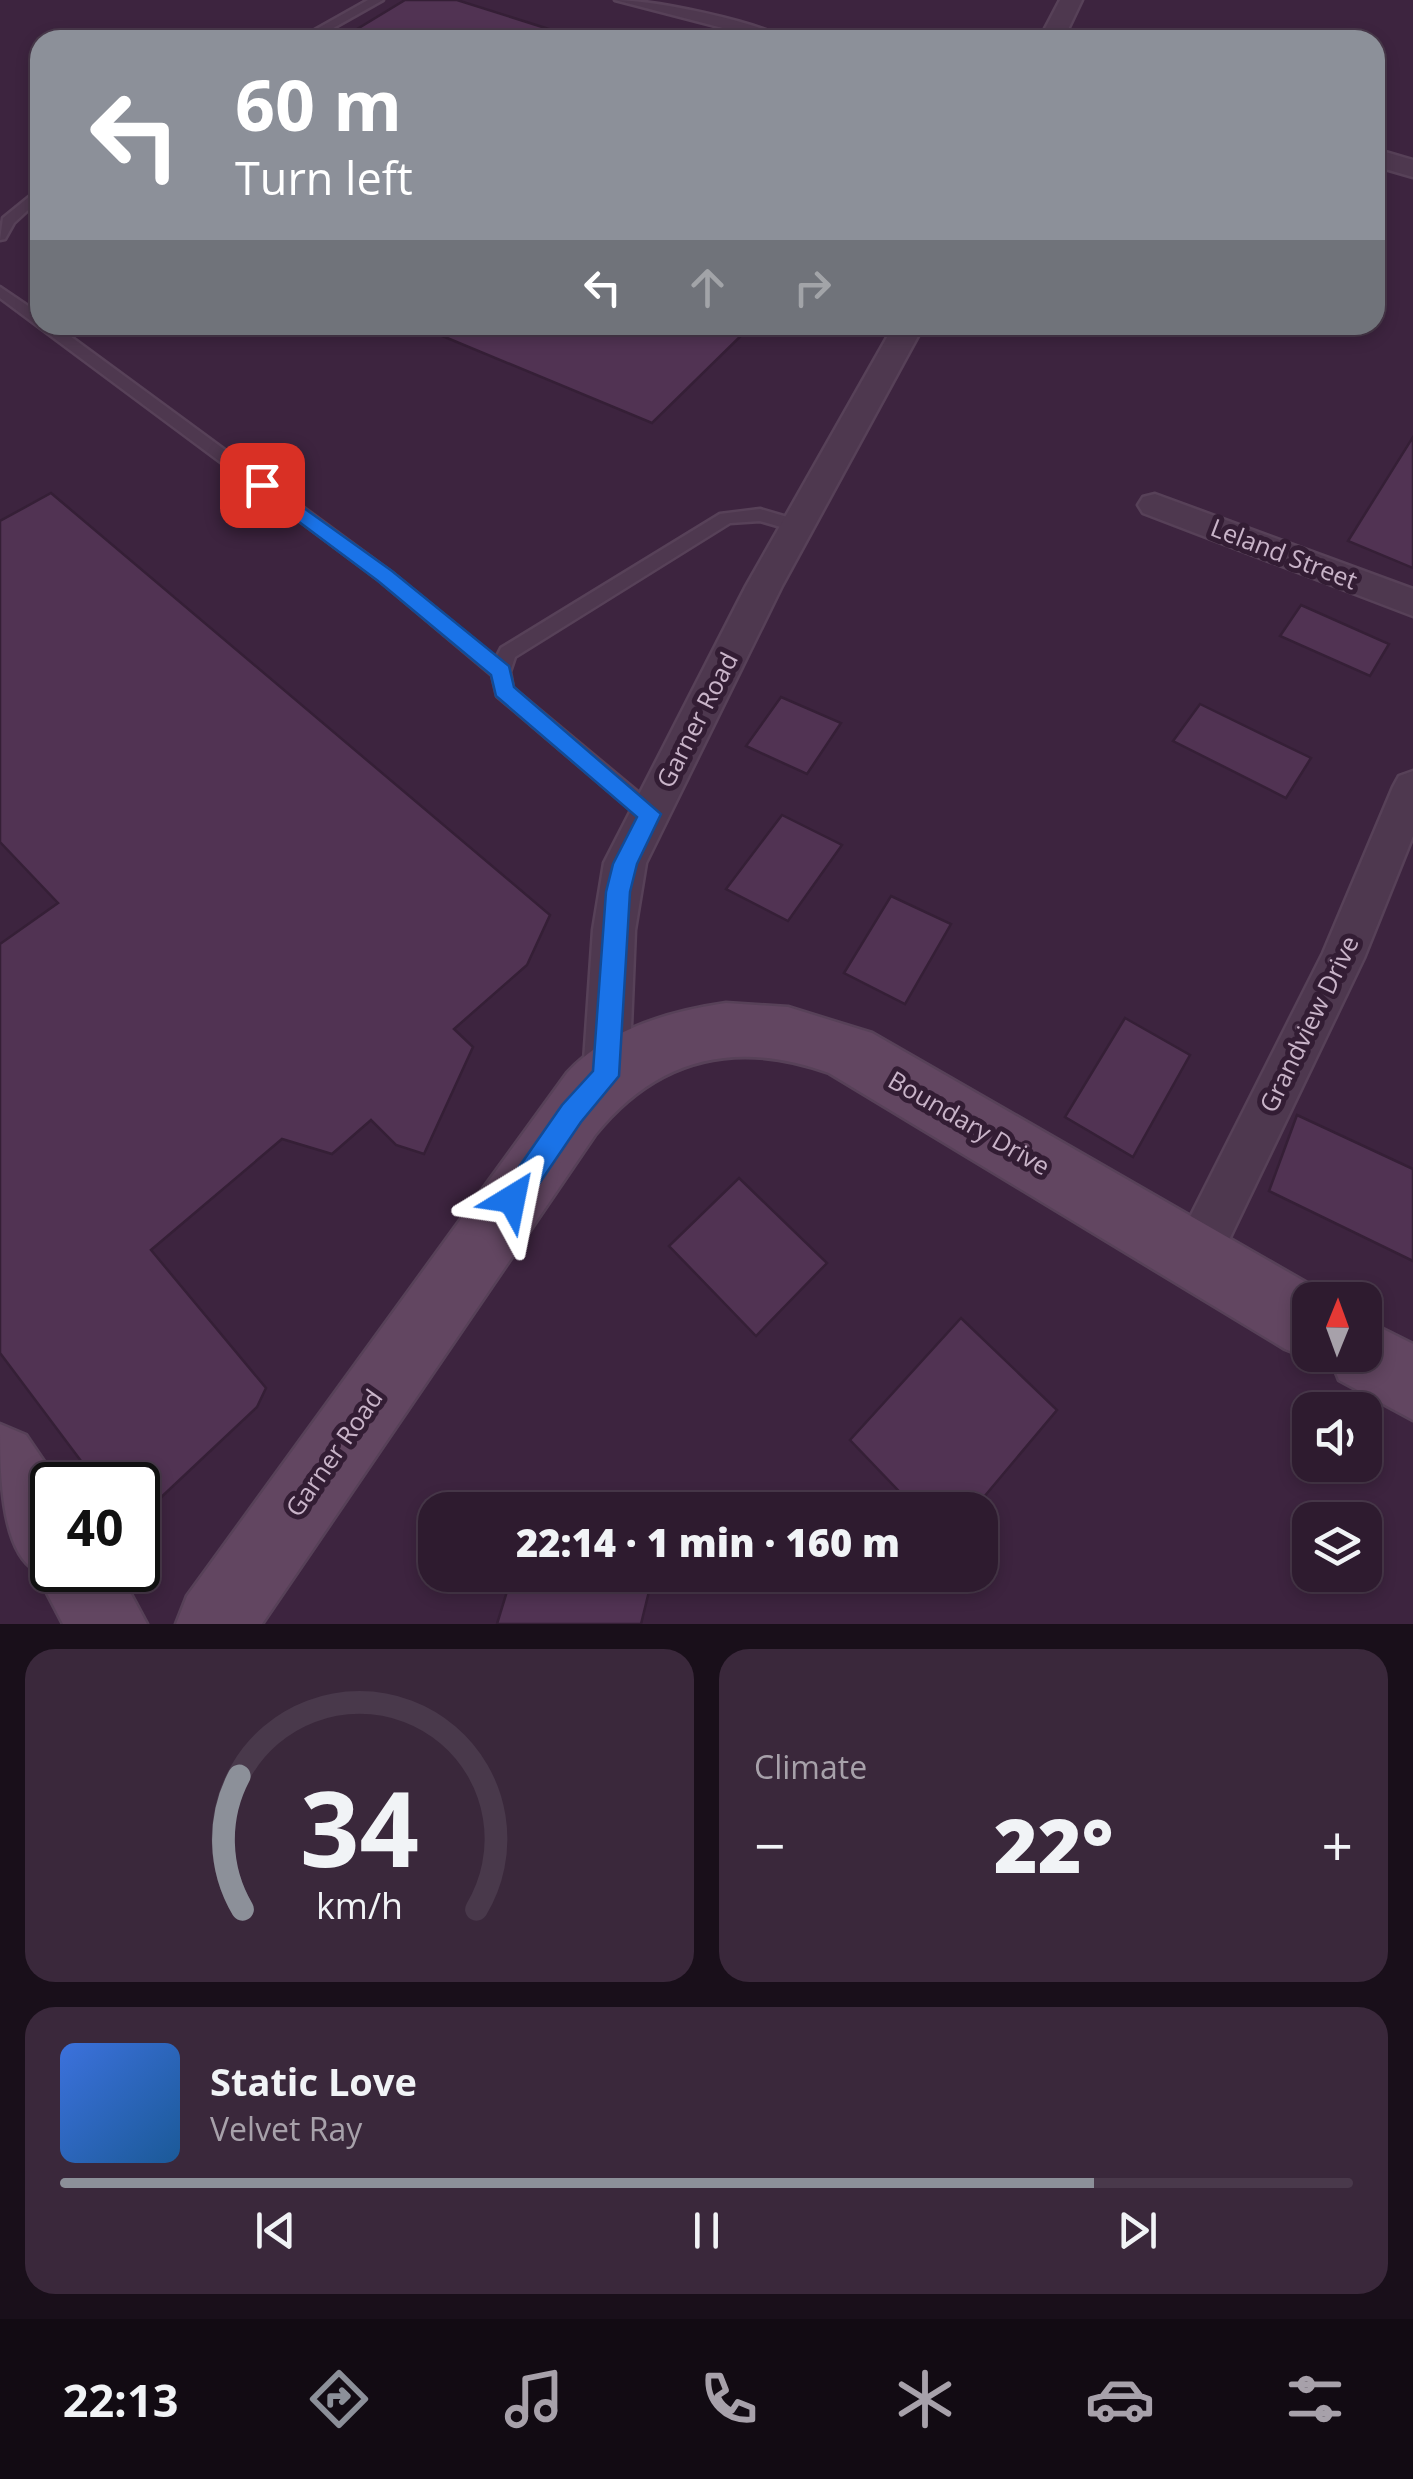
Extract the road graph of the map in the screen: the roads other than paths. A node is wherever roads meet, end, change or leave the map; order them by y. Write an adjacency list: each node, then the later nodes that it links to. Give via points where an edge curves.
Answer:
1 (377, 0): 4 (lane)
2 (622, 0): 5 (lane)
3 (1072, 0): 6 (street)
4 (322, 30)
5 (748, 30)
6 (1056, 30)
7 (1385, 160): 8 (street)
8 (1413, 169)
9 (30, 201): 10 (lane)
10 (0, 236)
11 (0, 292): 12 (lane)
12 (30, 314)
13 (59, 335): 18 (lane, via 385,576)
14 (903, 335): 16 (street, Garner Road)
15 (1155, 505): 17 (street, Leland Street)
16 (798, 526): 18 (lane, via 760,516 726,518 508,653); 20 (street, Garner Road)
17 (1413, 603)
18 (501, 672): 20 (lane, via 504,691)
19 (1413, 787): 22 (street, Grandview Drive, via 1342,958)
20 (650, 814): 21 (street, Garner Road, via 618,892)
21 (606, 1076): 22 (street, Boundary Drive, via 683,1036 773,1030 818,1040); 30 (street, Garner Road, via 572,1114)
22 (1196, 1256): 23 (street, Boundary Drive)
23 (1292, 1313)
24 (1382, 1366): 25 (street)
25 (1413, 1384)
26 (0, 1461): 27 (street)
27 (30, 1506)
28 (87, 1592): 29 (street)
29 (108, 1624)
30 (215, 1624)

